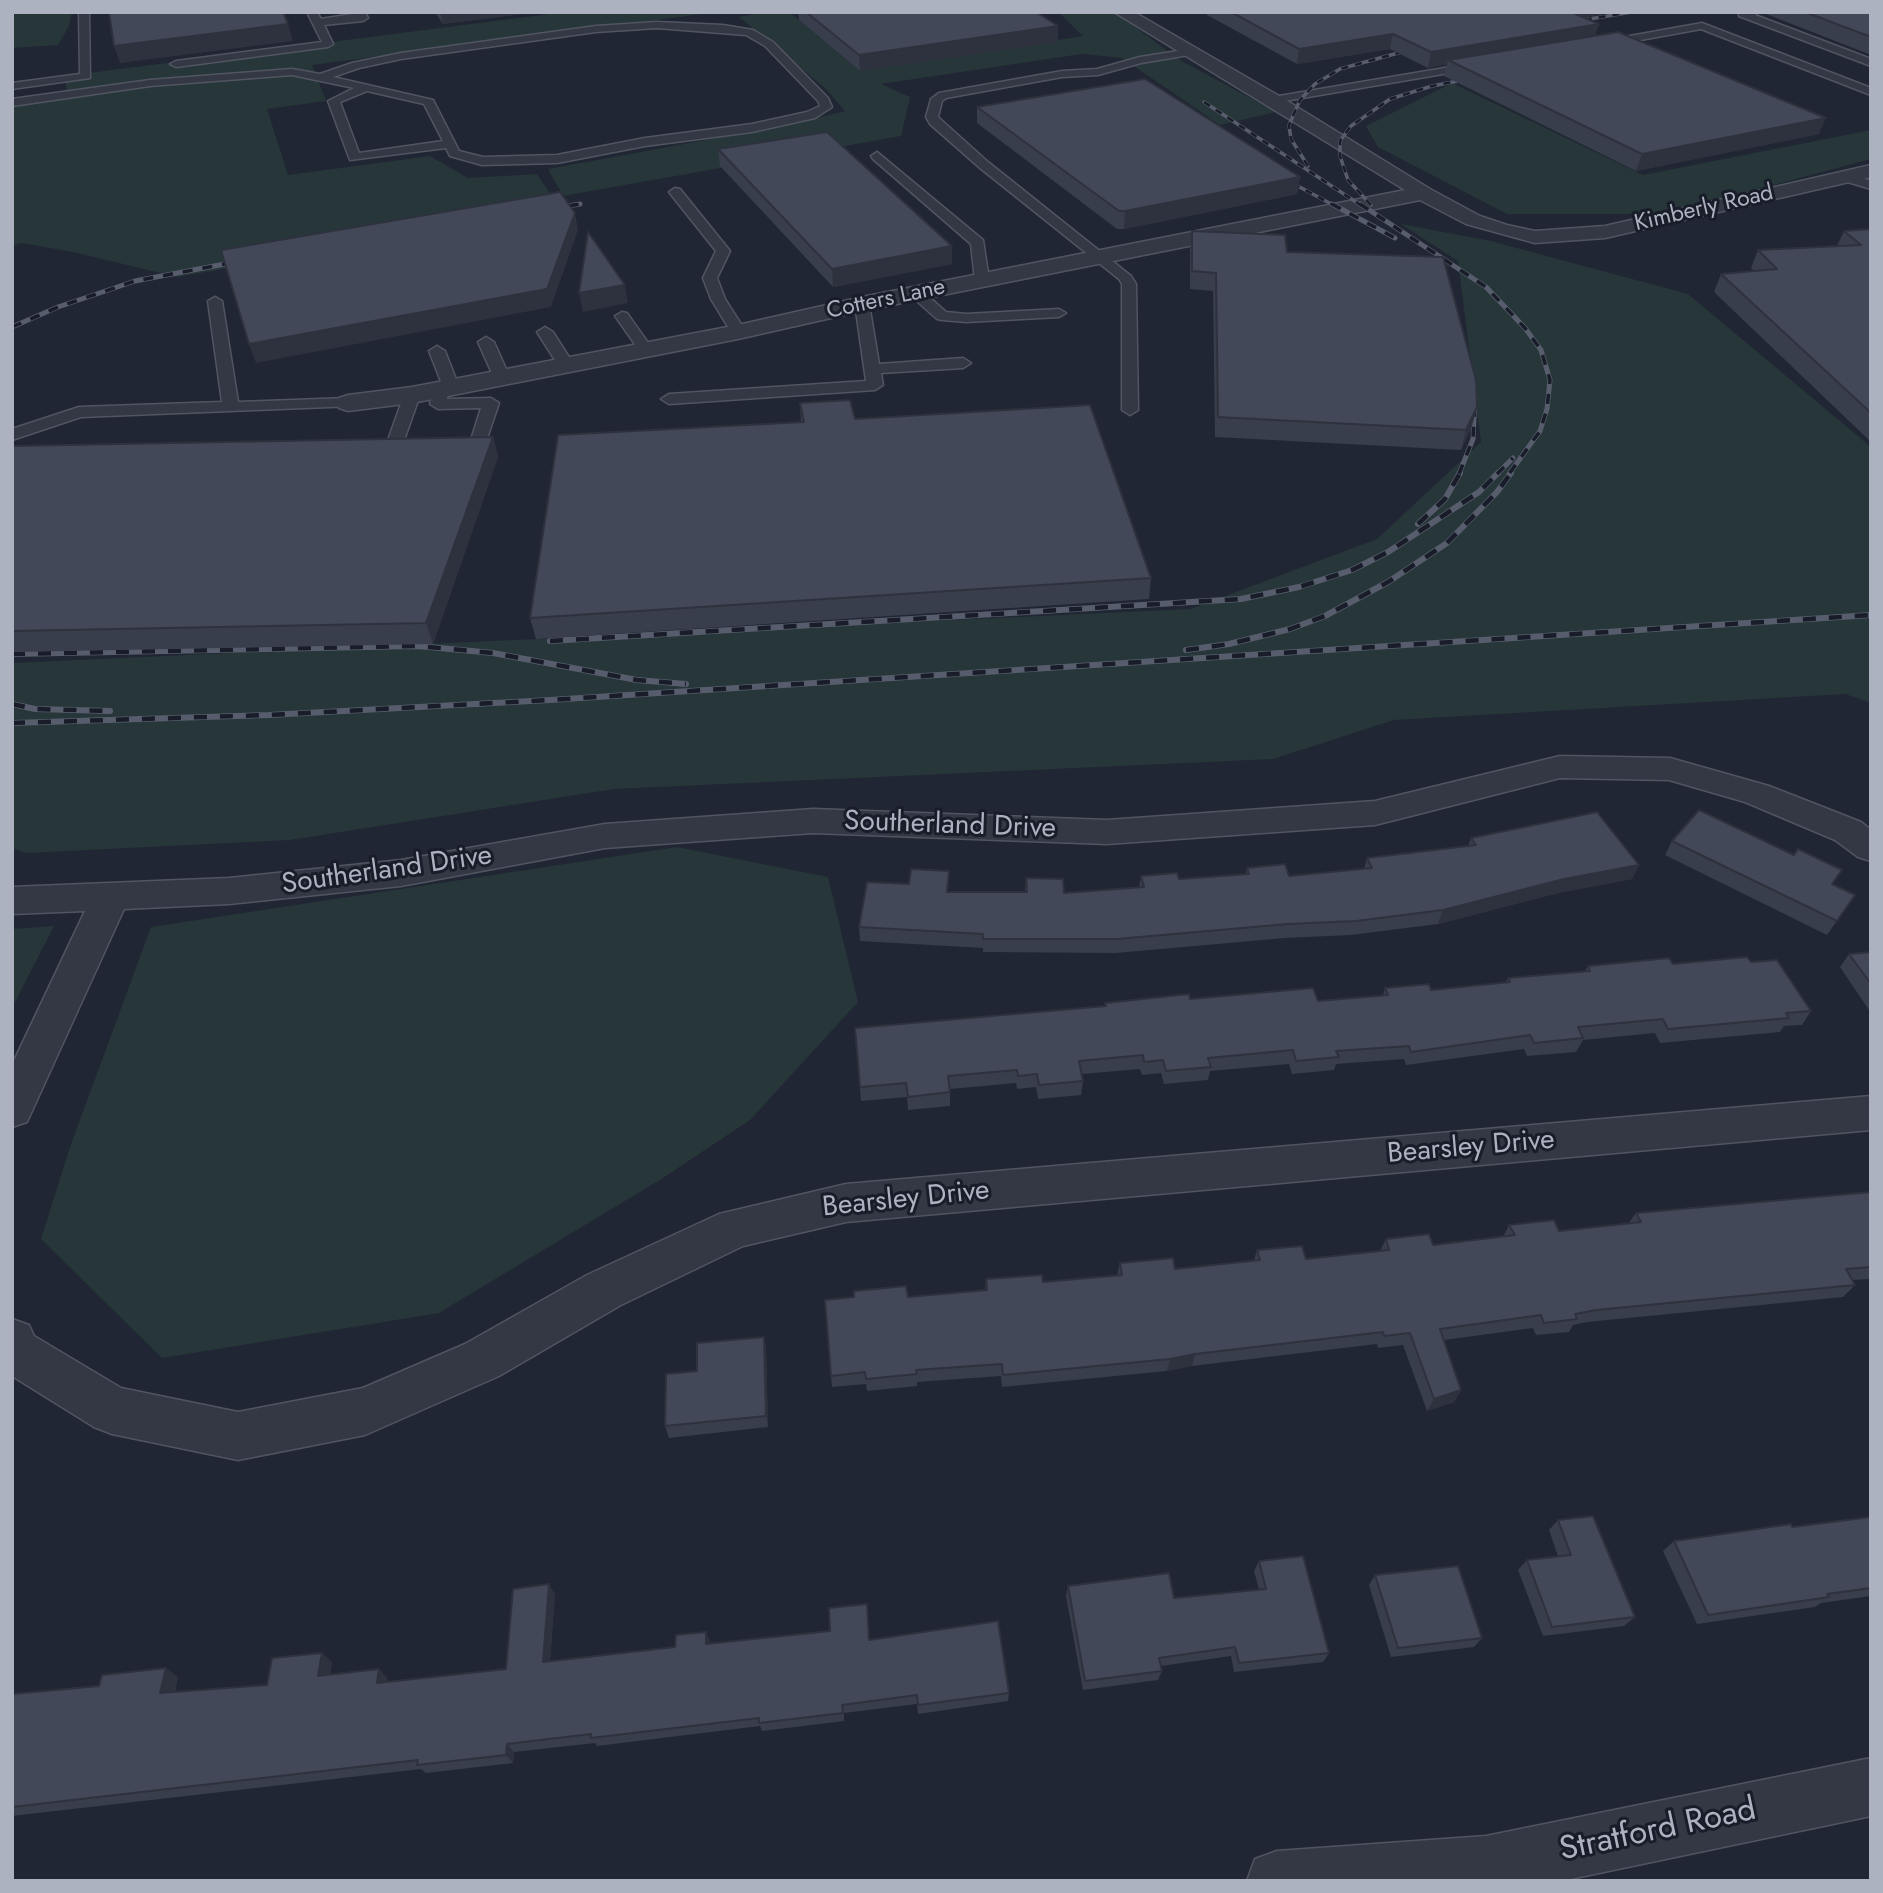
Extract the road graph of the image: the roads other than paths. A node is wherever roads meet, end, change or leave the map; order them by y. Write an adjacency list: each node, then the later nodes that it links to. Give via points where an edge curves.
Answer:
1 (84, 12): 12 (lane)
2 (360, 12): 5 (lane, via 363,18)
3 (1122, 12): 7 (street)
4 (1754, 12): 9 (lane, via 1743,14)
5 (315, 17): 10 (lane, via 328,44)
6 (1592, 45): 17 (lane, via 1702,26)
7 (1191, 52): 16 (lane, via 1098,72); 18 (street)
8 (1497, 62): 18 (lane)
9 (1871, 63)
10 (167, 65)
11 (100, 74): 12 (lane)
12 (86, 76): 14 (lane)
13 (320, 78): 15 (lane); 20 (lane, via 292,72 231,75); 21 (lane, via 401,56 596,29 657,25 723,28 749,32 769,44 826,107 811,115 752,128 557,159 482,161 454,153)
14 (12, 86)
15 (365, 87): 21 (lane, via 429,102); 21 (lane, via 334,102 354,158)
16 (977, 88): 19 (lane); 28 (lane, via 937,99 934,121)
17 (1871, 92)
18 (1273, 100): 27 (street)
19 (997, 101)
20 (12, 103)
21 (451, 144)
22 (877, 156): 29 (lane, via 978,243)
23 (1871, 171): 24 (street, Kimberly Road)
24 (1846, 177): 25 (lane); 27 (street, Kimberly Road, via 1605,232 1535,237 1473,220)
25 (1871, 185)
26 (675, 192): 36 (lane, via 723,251 710,278)
27 (1423, 193): 28 (street, Cotters Lane)
28 (1100, 256): 29 (street, Cotters Lane); 49 (lane, via 1129,284)
29 (982, 280): 30 (street, Cotters Lane)
30 (916, 293): 32 (street, Cotters Lane); 33 (lane, via 942,316)
31 (215, 302): 48 (lane)
32 (862, 304): 36 (street, Cotters Lane); 42 (lane)
33 (1059, 313)
34 (622, 316): 38 (lane)
35 (545, 332): 41 (lane)
36 (738, 332): 38 (street, Cotters Lane)
37 (485, 342): 43 (lane)
38 (646, 350): 41 (street, Cotters Lane)
39 (437, 351): 44 (lane)
40 (963, 363): 42 (lane)
41 (566, 365): 43 (street, Cotters Lane)
42 (872, 369): 46 (lane, via 875,385)
43 (502, 378): 44 (street, Cotters Lane)
44 (446, 388): 45 (street, Cotters Lane); 51 (lane, via 438,404 491,403)
45 (412, 395): 47 (street, Cotters Lane); 52 (lane)
46 (669, 399)
47 (348, 403): 48 (lane)
48 (231, 407): 50 (lane, via 79,412)
49 (1130, 410)
50 (12, 435)
51 (479, 440)
52 (395, 443)
53 (1871, 848): 54 (street, Southerland Drive, via 1848,831 1757,793 1670,769 1560,767 1375,813 1107,832 813,821 605,836 401,873 229,891)
54 (111, 897): 55 (street, Southerland Drive); 56 (street)
55 (12, 901)
56 (12, 1110)
57 (1871, 1113): 58 (street, Bearsley Drive, via 846,1203 735,1227 604,1290 482,1360 365,1411 238,1436 111,1410 17,1352)
58 (12, 1341)
59 (1871, 1787): 60 (street, Stratford Road)
60 (1489, 1873): 61 (street, Stratford Road)
61 (1277, 1881)

